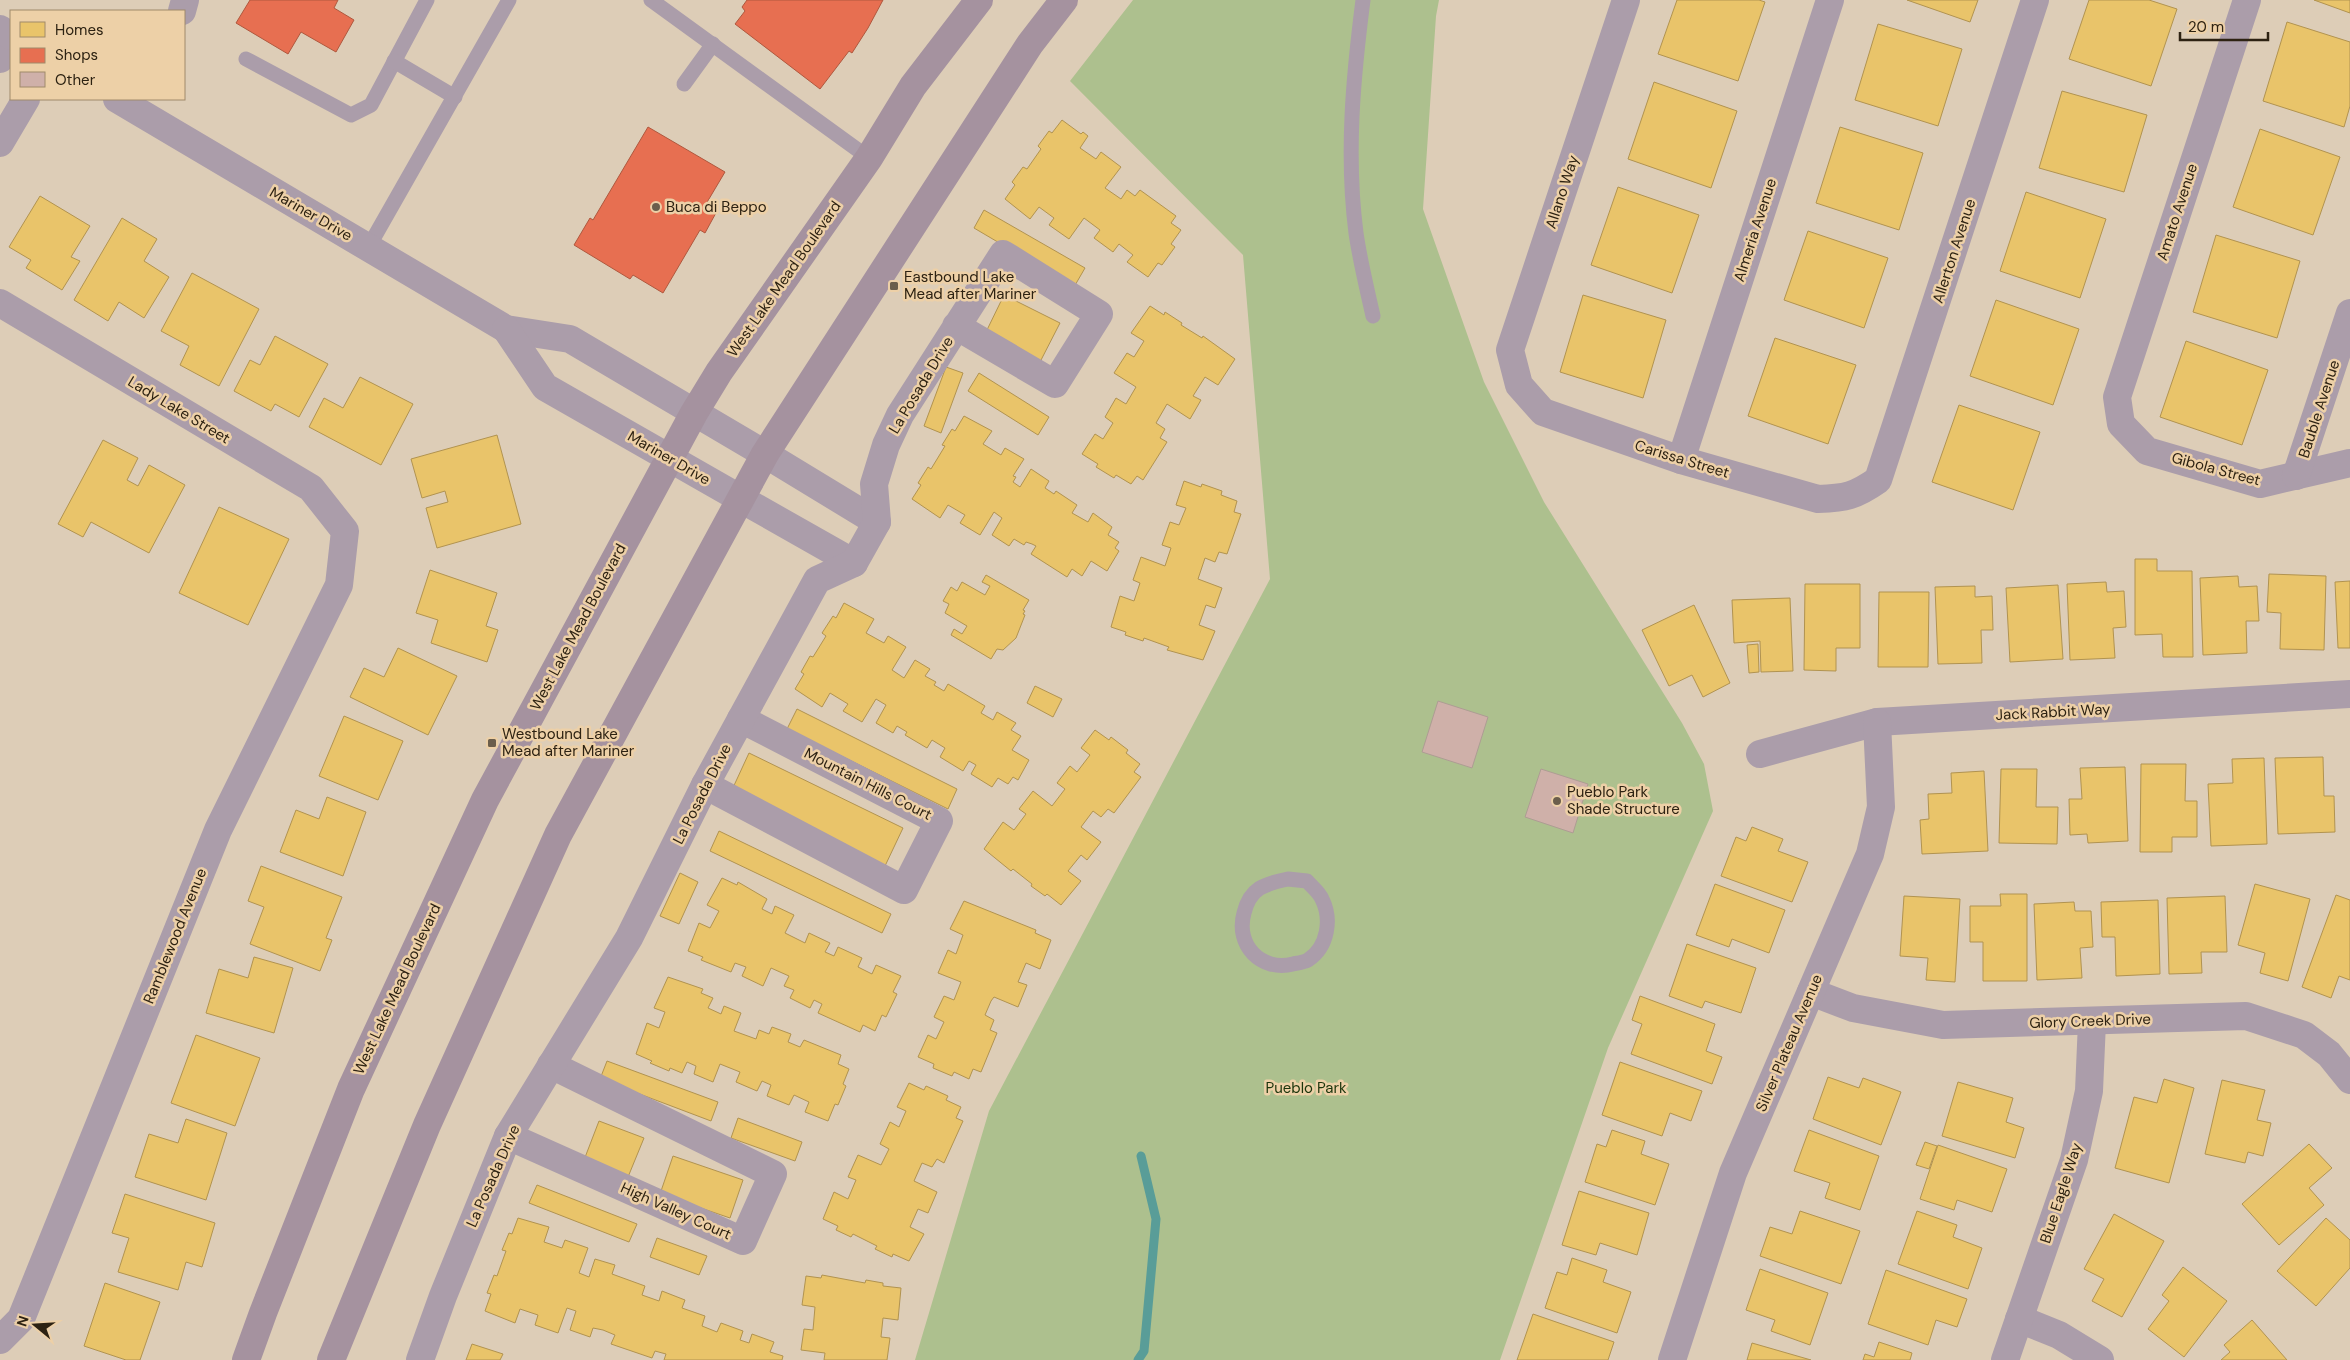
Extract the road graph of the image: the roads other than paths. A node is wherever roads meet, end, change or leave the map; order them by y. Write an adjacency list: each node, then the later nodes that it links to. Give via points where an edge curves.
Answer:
1 (427, 0): 15 (lane)
2 (509, 0): 17 (lane)
3 (652, 0): 12 (lane)
4 (979, 0): 21 (main road, West Lake Mead Boulevard, via 913,86)
5 (1064, 0): 31 (main road, via 1030,44)
6 (1363, 0): 25 (lane, via 1353,82 1351,156 1356,233)
7 (1626, 0): 28 (street, Allano Way, via 1510,350)
8 (1830, 0): 33 (street, Almeria Avenue)
9 (2035, 0): 36 (street, Allerton Avenue, via 1889,452 1878,480)
10 (2246, 0): 30 (street, Amato Avenue, via 2117,397)
11 (10, 42): 13 (street)
12 (713, 44): 16 (lane); 21 (lane)
13 (0, 59)
14 (246, 59): 15 (lane, via 351,115 371,105)
15 (394, 61): 17 (lane)
16 (684, 84)
17 (455, 97): 22 (lane)
18 (25, 100): 20 (street)
19 (130, 102): 22 (street, Mariner Drive)
20 (0, 142)
21 (869, 158): 29 (main road, West Lake Mead Boulevard, via 719,372)
22 (368, 248): 27 (street, Mariner Drive)
23 (0, 303): 39 (street, Lady Lake Street, via 312,488)
24 (2350, 313): 35 (street, Bauble Avenue)
25 (1373, 316)
26 (956, 326): 26 (street, La Posada Drive, via 1055,384 1099,314 1003,254); 38 (street, La Posada Drive, via 900,415 886,445 874,484)
27 (506, 328): 29 (street, Mariner Drive, via 570,339); 32 (street, Mariner Drive, via 545,388)
28 (1519, 385): 33 (street, Carissa Street, via 1543,412)
29 (694, 413): 31 (street, Mariner Drive); 32 (main road, West Lake Mead Boulevard)
30 (2121, 424): 35 (street, Gibola Street, via 2147,451 2260,484)
31 (764, 454): 37 (main road); 38 (street, Mariner Drive)
32 (670, 458): 37 (street, Mariner Drive); 54 (main road, West Lake Mead Boulevard, via 481,809 351,1089)
33 (1681, 460): 36 (street, Carissa Street, via 1818,499)
34 (2350, 463): 35 (street, Gibola Street)
35 (2296, 476)
36 (1859, 494)
37 (741, 499): 40 (street, Mariner Drive); 55 (main road, via 558,835 427,1125)
38 (877, 522): 40 (street)
39 (345, 531): 53 (street, Ramblewood Avenue, via 339,585 218,830 21,1319)
40 (854, 563): 42 (street, La Posada Drive, via 817,580)
41 (2350, 694): 43 (street, Jack Rabbit Way)
42 (742, 719): 45 (street, La Posada Drive); 45 (street, Mountain Hills Court, via 939,821 904,890)
43 (1877, 722): 44 (street, Jack Rabbit Way); 47 (street, Silver Plateau Avenue, via 1881,807 1872,844)
44 (1760, 754)
45 (705, 785): 49 (street, La Posada Drive, via 629,938)
46 (1307, 881): 46 (lane, via 1288,879 1265,884 1247,900 1240,926 1246,948 1264,962 1285,966 1308,960 1324,942 1328,917 1321,897)
47 (1811, 992): 48 (street, Glory Creek Drive, via 1853,1008 1943,1025); 57 (street, Silver Plateau Avenue, via 1733,1173)
48 (2092, 1022): 50 (street, Glory Creek Drive, via 2246,1016 2304,1035 2329,1054); 52 (street, Blue Eagle Way, via 2089,1091 2074,1160)
49 (552, 1065): 51 (street, La Posada Drive); 51 (street, High Valley Court, via 773,1174 743,1241)
50 (2350, 1080)
51 (508, 1136): 56 (street, La Posada Drive)
52 (2019, 1319): 58 (street, Blue Eagle Way); 59 (street, via 2059,1335)
53 (0, 1340)
54 (246, 1360)
55 (331, 1360)
56 (420, 1360)
57 (1672, 1360)
58 (2005, 1360)
59 (2100, 1360)

